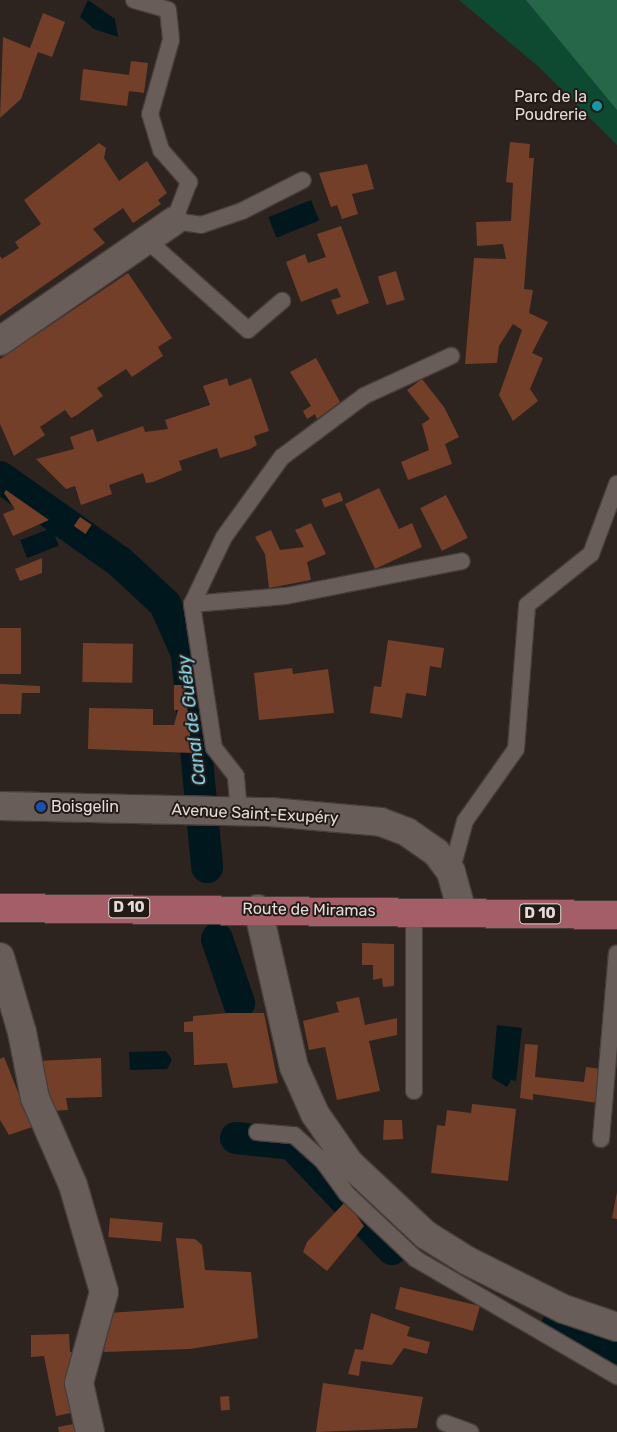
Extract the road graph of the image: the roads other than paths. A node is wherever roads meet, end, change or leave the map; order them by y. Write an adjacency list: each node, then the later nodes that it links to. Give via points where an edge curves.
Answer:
1 (134, 0): 3 (lane, via 168,10 171,40 150,114 161,150 189,182)
2 (304, 180): 3 (lane, via 242,211 201,225)
3 (174, 221): 4 (street)
4 (147, 240): 5 (lane, via 248,330); 6 (street)
5 (282, 301)
6 (0, 340)
7 (451, 356): 10 (lane, via 364,396 282,457 224,537)
8 (617, 484): 13 (lane, via 590,554 527,605 516,748 465,821)
9 (462, 561): 10 (lane, via 286,596)
10 (192, 604): 12 (lane, via 214,748 236,776)
11 (0, 806): 12 (street, Avenue Saint-Exupéry)
12 (239, 812): 13 (street, Avenue Saint-Exupéry, via 381,822 407,832 436,852)
13 (451, 872): 17 (street, Avenue Saint-Exupéry)
14 (0, 908): 15 (main road, Route de Miramas / D 10)
15 (258, 909): 16 (main road, Route de Miramas / D 10); 24 (street, via 294,1067 315,1114 349,1163 420,1229 468,1261 564,1309)
16 (414, 911): 17 (main road, Route de Miramas / D 10); 21 (lane)
17 (462, 912): 18 (main road, Route de Miramas / D 10)
18 (617, 915)
19 (617, 954): 23 (lane)
20 (0, 959): 27 (street, via 22,1032 34,1098 73,1185 104,1292 80,1384)
21 (414, 1091)
22 (257, 1132): 25 (lane, via 294,1135 323,1161 346,1193 416,1259)
23 (601, 1139)
24 (617, 1327)
25 (617, 1376)
26 (445, 1423): 28 (lane)
27 (90, 1432)
28 (470, 1432)

